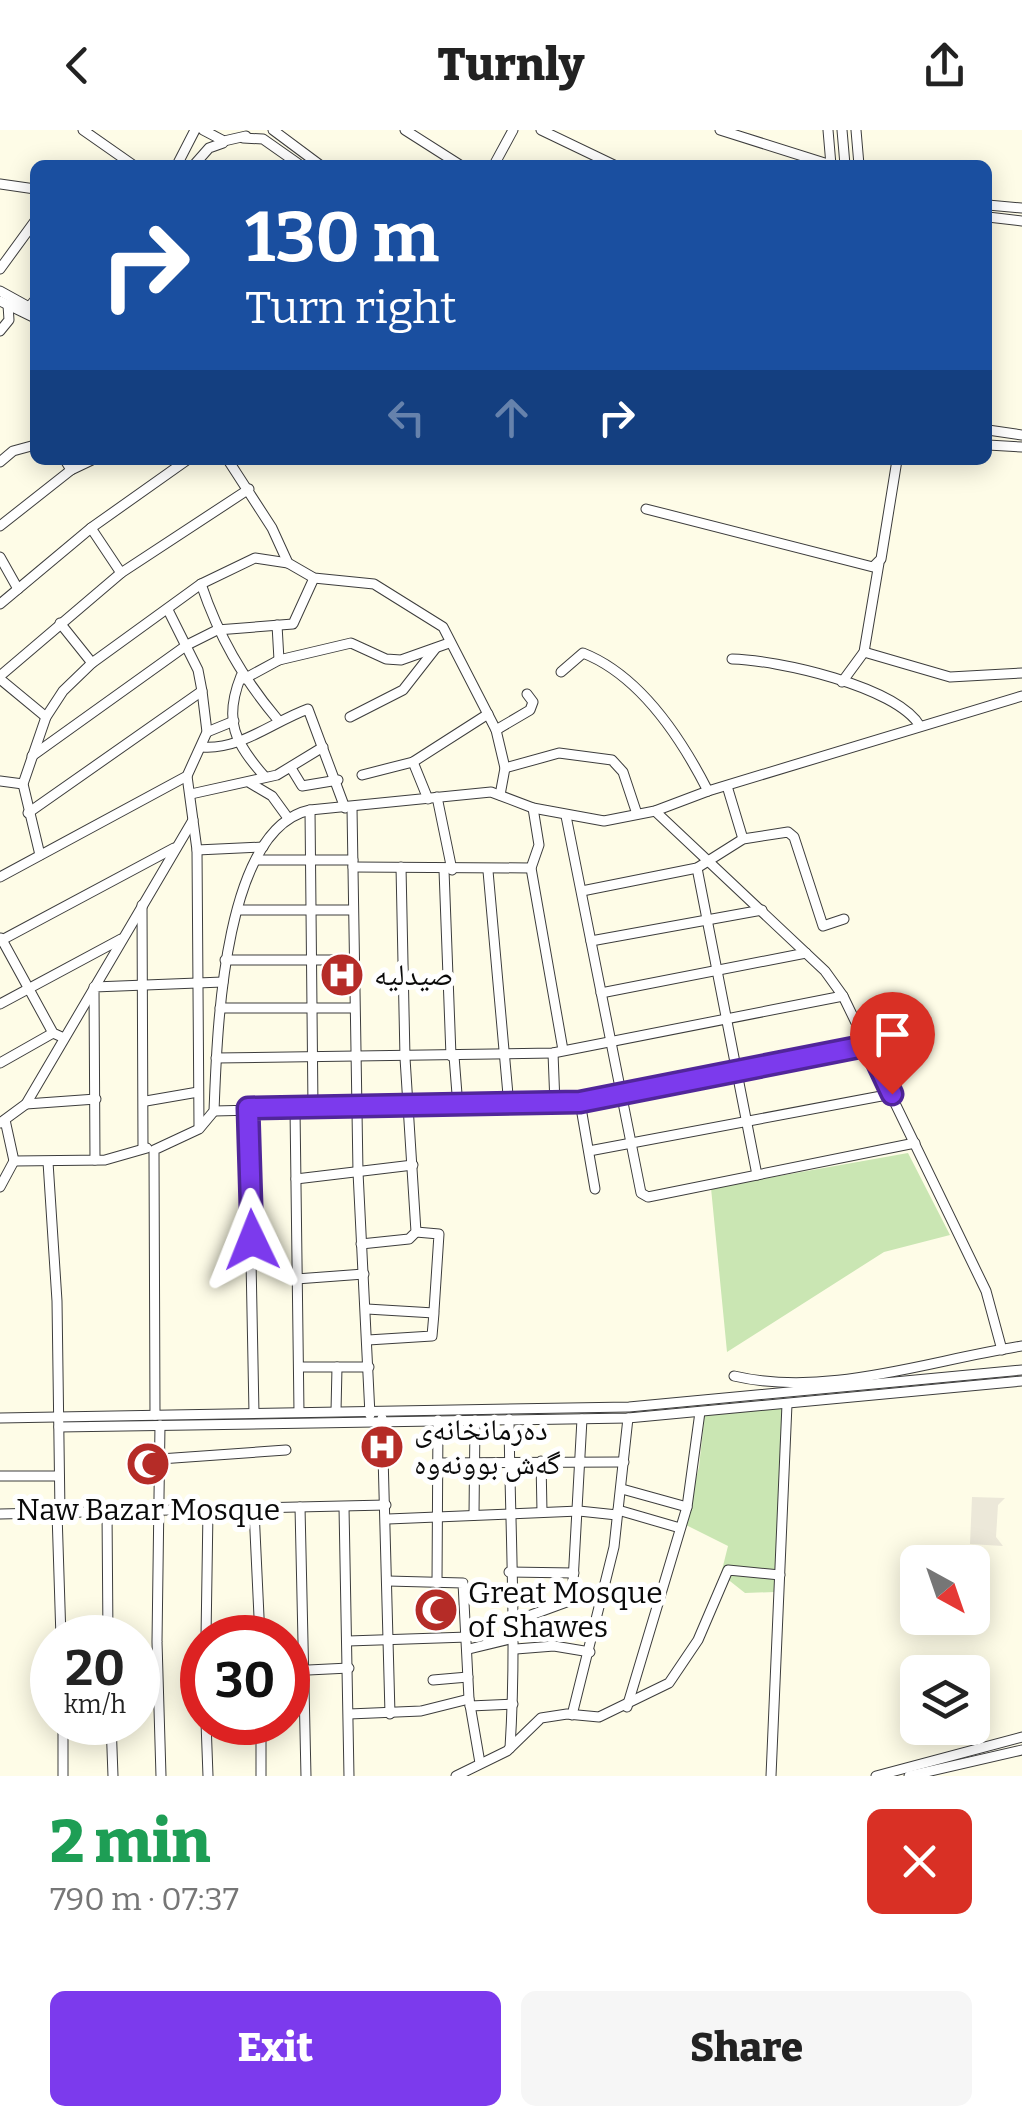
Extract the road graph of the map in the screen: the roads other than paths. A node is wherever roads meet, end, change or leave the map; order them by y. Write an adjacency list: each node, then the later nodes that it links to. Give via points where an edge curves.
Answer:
1 (83, 130): 16 (street)
2 (195, 130): 17 (street)
3 (203, 130): 14 (street, via 215,139)
4 (252, 130): 14 (street)
5 (273, 130): 20 (street)
6 (406, 130): 21 (street)
7 (513, 130): 22 (street)
8 (542, 130): 23 (street)
9 (720, 130): 15 (street)
10 (756, 130): 15 (street)
11 (828, 130): 25 (street)
12 (842, 130): 26 (street)
13 (856, 130): 27 (street)
14 (238, 139): 18 (street, via 210,148); 19 (street, via 263,139)
15 (756, 143): 24 (street)
16 (126, 160)
17 (180, 160)
18 (199, 160)
19 (293, 160)
20 (313, 160)
21 (449, 160)
22 (497, 160)
23 (604, 160)
24 (813, 160)
25 (830, 160)
26 (845, 160)
27 (859, 160)
28 (1, 186): 29 (street)
29 (30, 189)
30 (992, 205): 31 (street)
31 (1022, 208)
32 (992, 218): 33 (street)
33 (1022, 221)
34 (30, 228): 35 (street)
35 (0, 269)
36 (0, 291): 38 (street)
37 (4, 303): 39 (street); 40 (street, via 9,320)
38 (30, 307)
39 (30, 316)
40 (0, 331)
41 (992, 431): 42 (street)
42 (1022, 435)
43 (992, 444): 45 (street)
44 (30, 447): 46 (street)
45 (1022, 447)
46 (0, 462)
47 (68, 465): 52 (street)
48 (82, 465): 52 (street)
49 (180, 465): 56 (street)
50 (232, 465): 53 (street)
51 (898, 465): 59 (street)
52 (71, 470): 55 (street)
53 (249, 489): 58 (street); 60 (street)
54 (646, 509): 59 (street, via 868,567)
55 (0, 526)
56 (91, 528): 60 (street); 63 (street)
57 (0, 557): 63 (street)
58 (288, 563): 61 (street); 62 (street, via 255,558)
59 (878, 563): 72 (street)
60 (121, 572): 66 (street)
61 (314, 578): 67 (street, via 293,624); 69 (street, via 374,584 438,621)
62 (201, 584): 65 (street); 68 (street)
63 (18, 589): 64 (street)
64 (0, 604)
65 (168, 610): 70 (street); 75 (street)
66 (60, 623): 75 (street); 78 (street)
67 (277, 625): 68 (street); 74 (street)
68 (217, 630): 70 (street); 79 (street)
69 (449, 644): 71 (street); 84 (street)
70 (187, 645): 81 (street); 95 (street)
71 (436, 648): 74 (street, via 401,660 351,643); 86 (street, via 403,690)
72 (864, 652): 77 (street, via 950,677); 80 (street)
73 (732, 659): 80 (street)
74 (278, 660): 79 (street)
75 (92, 662): 85 (street)
76 (561, 672): 107 (street, via 582,654 610,664 670,723)
77 (1022, 673)
78 (0, 677): 85 (street)
79 (242, 677): 87 (street); 88 (street, via 233,696)
80 (842, 682): 89 (street, via 911,712)
81 (202, 691): 91 (street); 115 (street)
82 (527, 694): 90 (street, via 530,710)
83 (1022, 696): 89 (street)
84 (488, 714): 90 (street); 96 (street)
85 (46, 717): 95 (street)
86 (350, 717)
87 (278, 720): 92 (street); 94 (street, via 308,709)
88 (234, 722): 91 (street); 92 (street)
89 (920, 726): 106 (street)
90 (496, 730): 98 (street)
91 (207, 732): 93 (street)
92 (237, 745): 93 (street); 101 (street)
93 (202, 747): 100 (street)
94 (324, 747): 97 (street); 102 (street)
95 (30, 758): 105 (street)
96 (413, 762): 99 (street); 110 (street)
97 (291, 768): 101 (street); 102 (street, via 302,786)
98 (506, 768): 109 (street); 116 (street, via 560,754 612,760)
99 (362, 775)
100 (187, 776): 108 (street); 124 (street)
101 (265, 777): 104 (street)
102 (338, 780): 111 (street)
103 (0, 781): 105 (street)
104 (250, 783): 108 (street); 118 (street, via 272,796)
105 (23, 784): 115 (street)
106 (727, 786): 107 (street); 120 (street)
107 (708, 790): 114 (street)
108 (190, 794): 119 (street)
109 (500, 794): 110 (street); 112 (street)
110 (433, 798): 111 (street); 132 (street)
111 (349, 808): 113 (street); 128 (street)
112 (533, 808): 117 (street); 130 (street, via 539,845)
113 (310, 810): 118 (street); 126 (street)
114 (655, 812): 116 (street); 127 (street)
115 (28, 813): 124 (street)
116 (637, 814): 117 (street, via 604,821)
117 (566, 816): 135 (street)
118 (288, 818): 121 (street)
119 (193, 820): 122 (street); 123 (street)
120 (742, 839): 127 (street); 142 (street, via 774,831 794,837 823,926)
121 (263, 847): 123 (street); 125 (street)
122 (175, 848): 136 (street); 143 (street)
123 (197, 850): 151 (street)
124 (40, 855): 134 (street)
125 (257, 860): 126 (street); 137 (street)
126 (312, 862): 128 (street); 138 (street)
127 (712, 862): 131 (street); 140 (street)
128 (353, 864): 129 (street); 139 (street)
129 (401, 867): 132 (street); 172 (street)
130 (531, 868): 133 (street); 167 (street)
131 (697, 868): 135 (street); 141 (street)
132 (448, 870): 133 (street); 168 (street)
133 (488, 871): 169 (street)
134 (0, 877)
135 (582, 891): 145 (street)
136 (142, 904): 144 (street); 153 (street)
137 (238, 910): 138 (street); 148 (street)
138 (311, 910): 139 (street); 147 (street)
139 (353, 910): 149 (street)
140 (762, 910): 141 (street); 146 (street)
141 (709, 919): 145 (street); 150 (street)
142 (844, 919)
143 (1, 939): 155 (street)
144 (122, 939): 154 (street); 155 (street)
145 (592, 940): 156 (street)
146 (806, 953): 150 (street); 157 (street)
147 (312, 959): 148 (street); 149 (street); 161 (street)
148 (225, 960): 152 (street)
149 (352, 960): 160 (street)
150 (718, 970): 156 (street); 162 (street)
151 (196, 982): 152 (street); 153 (street); 176 (street)
152 (223, 982): 159 (street)
153 (144, 985): 154 (street); 180 (street)
154 (94, 987): 164 (street); 179 (street)
155 (29, 988): 158 (street); 163 (street)
156 (601, 993): 165 (street)
157 (844, 996): 162 (street); 166 (street)
158 (0, 1004)
159 (220, 1008): 161 (street); 170 (street)
160 (354, 1008): 161 (street); 173 (street)
161 (312, 1009): 171 (street)
162 (728, 1020): 165 (street); 175 (street)
163 (53, 1033): 164 (street); 174 (street)
164 (64, 1038): 182 (street)
165 (611, 1042): 167 (street); 177 (street)
166 (869, 1045): 175 (street); 178 (street)
167 (558, 1052): 169 (street); 183 (street)
168 (453, 1056): 169 (street); 172 (street); 186 (street)
169 (505, 1056): 184 (street)
170 (216, 1058): 171 (street); 191 (street)
171 (314, 1058): 173 (street); 188 (street)
172 (405, 1058): 173 (street); 185 (street)
173 (356, 1059): 189 (street)
174 (0, 1063)
175 (737, 1071): 177 (street); 193 (street)
176 (198, 1092): 180 (street); 194 (street)
177 (620, 1093): 181 (street); 195 (street)
178 (892, 1094): 193 (street); 196 (street)
179 (96, 1098): 182 (street); 199 (street)
180 (146, 1101): 197 (street)
181 (580, 1102): 183 (street); 198 (street)
182 (26, 1104): 192 (street)
183 (555, 1104): 184 (street)
184 (510, 1106): 186 (street)
185 (409, 1107): 186 (street); 189 (street); 202 (street)
186 (458, 1107)
187 (248, 1108): 190 (street); 191 (street); 228 (street)
188 (313, 1108): 189 (street); 190 (street)
189 (357, 1108): 203 (street)
190 (295, 1109): 205 (street)
191 (214, 1111): 194 (street)
192 (3, 1121): 200 (street)
193 (746, 1121): 195 (street); 204 (street)
194 (199, 1129): 197 (street)
195 (631, 1143): 198 (street); 204 (street, via 641,1193 648,1197)
196 (914, 1144): 204 (street); 216 (street, via 986,1290)
197 (149, 1149): 199 (street); 234 (street)
198 (589, 1150): 207 (street)
199 (95, 1160): 201 (street)
200 (14, 1161): 201 (street); 206 (street)
201 (48, 1162): 237 (street)
202 (413, 1165): 203 (street); 208 (street)
203 (358, 1172): 205 (street); 209 (street)
204 (757, 1175)
205 (296, 1178): 211 (street)
206 (0, 1187)
207 (595, 1189)
208 (416, 1232): 209 (street, via 409,1240); 213 (street, via 439,1234)
209 (362, 1244): 210 (street)
210 (364, 1274): 211 (street); 212 (street)
211 (296, 1280): 217 (street)
212 (366, 1309): 213 (street); 214 (street)
213 (434, 1312): 214 (street, via 432,1336)
214 (368, 1340): 219 (street)
215 (1022, 1346): 216 (street)
216 (1002, 1350): 221 (street, via 791,1383)
217 (300, 1367): 218 (street); 225 (street)
218 (337, 1367): 219 (street); 226 (street)
219 (369, 1367): 229 (street)
220 (1022, 1370): 224 (street)
221 (734, 1376)
222 (1022, 1381): 223 (street)
223 (787, 1404): 227 (street); 269 (street)
224 (673, 1409): 227 (street); 229 (street); 231 (street)
225 (299, 1412): 226 (street); 228 (street)
226 (336, 1412): 229 (street)
227 (700, 1412): 252 (street)
228 (254, 1413): 234 (street)
229 (376, 1415): 234 (street); 235 (street); 249 (street)
230 (0, 1418): 237 (street)
231 (628, 1418): 233 (street); 244 (street)
232 (509, 1419): 233 (street); 236 (street); 241 (street)
233 (582, 1419): 242 (street)
234 (157, 1420): 237 (street); 239 (street)
235 (438, 1420): 236 (street); 245 (street)
236 (475, 1420): 240 (street)
237 (59, 1422): 247 (street)
238 (286, 1450): 239 (street)
239 (160, 1460): 253 (street)
240 (474, 1460): 241 (street); 245 (street); 263 (street)
241 (510, 1460): 243 (street); 262 (street)
242 (581, 1460): 243 (street); 244 (street); 257 (street)
243 (541, 1461): 258 (street)
244 (624, 1462): 248 (street)
245 (438, 1463): 264 (street)
246 (0, 1476): 247 (street)
247 (59, 1476): 260 (street)
248 (622, 1489): 252 (street); 259 (street)
249 (386, 1505): 251 (street); 265 (street)
250 (300, 1507): 251 (street); 255 (street); 276 (street)
251 (344, 1507): 280 (street)
252 (687, 1507): 266 (street)
253 (157, 1510): 254 (street); 256 (street); 306 (street)
254 (208, 1510): 255 (street); 274 (street)
255 (254, 1510): 275 (street)
256 (107, 1511): 260 (street); 273 (street)
257 (579, 1511): 258 (street); 259 (street); 268 (street)
258 (542, 1512): 262 (street)
259 (617, 1512): 266 (street); 283 (street)
260 (58, 1513): 261 (street); 272 (street)
261 (0, 1514)
262 (508, 1514): 263 (street); 267 (street)
263 (474, 1515): 264 (street)
264 (438, 1517): 265 (street); 271 (street)
265 (388, 1518): 270 (street)
266 (680, 1528): 290 (street)
267 (509, 1572): 268 (street); 277 (street)
268 (574, 1573): 277 (street, via 572,1600)
269 (780, 1575): 290 (street, via 728,1570 686,1663 669,1683); 312 (street)
270 (388, 1581): 271 (street); 279 (street)
271 (437, 1583): 278 (street, via 463,1582)
272 (60, 1615)
273 (108, 1615)
274 (206, 1615)
275 (259, 1615)
276 (304, 1615)
277 (512, 1622): 281 (street)
278 (468, 1638): 279 (street); 282 (street)
279 (390, 1639): 280 (street); 292 (street)
280 (348, 1641): 284 (street)
281 (515, 1644): 282 (street); 283 (street); 289 (street)
282 (469, 1649): 286 (street)
283 (590, 1652): 293 (street)
284 (349, 1668): 285 (street); 291 (street)
285 (310, 1670)
286 (468, 1677): 287 (street); 288 (street)
287 (433, 1680)
288 (470, 1702): 289 (street); 292 (street); 303 (street)
289 (512, 1704): 300 (street)
290 (627, 1707): 293 (street, via 599,1717)
291 (350, 1714): 292 (street); 310 (street)
292 (390, 1714)
293 (572, 1715): 300 (street, via 541,1718)
294 (1022, 1736): 302 (street)
295 (63, 1745): 304 (street)
296 (112, 1745): 305 (street)
297 (207, 1745): 307 (street)
298 (260, 1745): 308 (street)
299 (306, 1745): 309 (street)
300 (510, 1748): 303 (street)
301 (1022, 1750): 302 (street)
302 (990, 1751): 313 (street); 314 (street)
303 (480, 1763): 311 (street)
304 (63, 1776)
305 (113, 1776)
306 (160, 1776)
307 (208, 1776)
308 (260, 1776)
309 (306, 1776)
310 (349, 1776)
311 (456, 1776)
312 (771, 1776)
313 (876, 1776)
314 (909, 1776)

